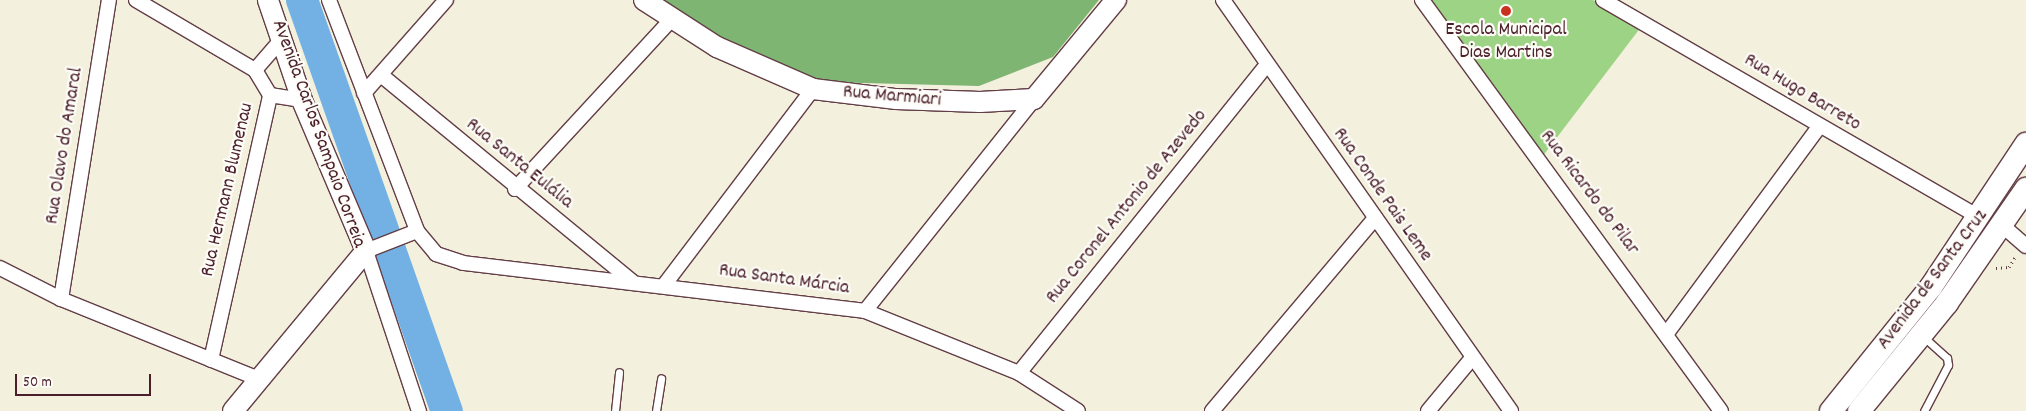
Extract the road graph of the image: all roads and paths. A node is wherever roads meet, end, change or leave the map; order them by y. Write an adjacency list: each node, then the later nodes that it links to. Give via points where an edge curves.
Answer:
1 (109, 0): 34 (street, Rua Olavo do Amaral)
2 (136, 0): 14 (street)
3 (268, 0): 12 (street, Avenida Carlos Sampaio Correia)
4 (329, 0): 17 (street)
5 (446, 0): 15 (street)
6 (644, 0): 11 (street, Rua Marmiari)
7 (1116, 0): 19 (street)
8 (1223, 0): 13 (street, Rua Conde Pais Leme)
9 (1422, 0): 36 (street, Rua Ricardo do Pilar)
10 (1603, 0): 21 (street, Rua Hugo Barreto)
11 (672, 19): 16 (street, Rua Marmiari, via 717,47); 23 (street)
12 (281, 40): 14 (street); 20 (street, Avenida Carlos Sampaio Correia)
13 (1266, 66): 25 (street, Rua Conde Pais Leme); 41 (street, Rua Coronel Antonio de Azevedo)
14 (255, 70): 18 (street, Rua Hermann Blumenau)
15 (381, 75): 17 (street); 23 (street, Rua Santa Eulália)
16 (814, 89): 19 (street, Rua Marmiari, via 933,101); 33 (street)
17 (364, 93): 28 (street)
18 (270, 95): 20 (street); 39 (street, Rua Hermann Blumenau)
19 (1034, 99): 35 (street)
20 (302, 100): 30 (street, Avenida Carlos Sampaio Correia)
21 (1818, 128): 26 (street, Rua Hugo Barreto); 36 (street)
22 (2026, 144): 26 (main road, Avenida de Santa Cruz)
23 (515, 188): 32 (street, Rua Santa Eulália)
24 (2026, 190): 27 (main road, Avenida de Santa Cruz)
25 (1375, 218): 38 (street, Rua Conde Pais Leme); 49 (street)
26 (1981, 218): 53 (main road, Avenida de Santa Cruz, via 1908,317)
27 (2004, 227): 29 (street); 37 (main road, Avenida de Santa Cruz)
28 (417, 230): 30 (street); 32 (street, Rua Santa Márcia, via 436,254 462,263)
29 (2026, 246)
30 (369, 250): 42 (street, Avenida Carlos Sampaio Correia); 45 (street)
31 (0, 268): 34 (street)
32 (633, 282): 33 (street, Rua Santa Márcia)
33 (665, 284): 35 (street, Rua Santa Márcia)
34 (61, 299): 39 (street)
35 (865, 311): 41 (street, Rua Santa Márcia)
36 (1667, 332): 52 (street, Rua Ricardo do Pilar)
37 (1922, 334): 54 (main road, Avenida de Santa Cruz); 55 (lane, via 1946,358 1948,365)
38 (1472, 358): 50 (street); 51 (street, Rua Conde Pais Leme)
39 (211, 360): 42 (street)
40 (619, 372): 46 (lane)
41 (1018, 373): 48 (street, Rua Santa Márcia)
42 (257, 378): 44 (street, Avenida Carlos Sampaio Correia)
43 (661, 378): 47 (lane)
44 (233, 411)
45 (419, 411)
46 (615, 411)
47 (656, 411)
48 (1078, 411)
49 (1212, 411)
50 (1428, 411)
51 (1511, 411)
52 (1721, 411)
53 (1830, 411)
54 (1860, 411)
55 (1924, 411)

